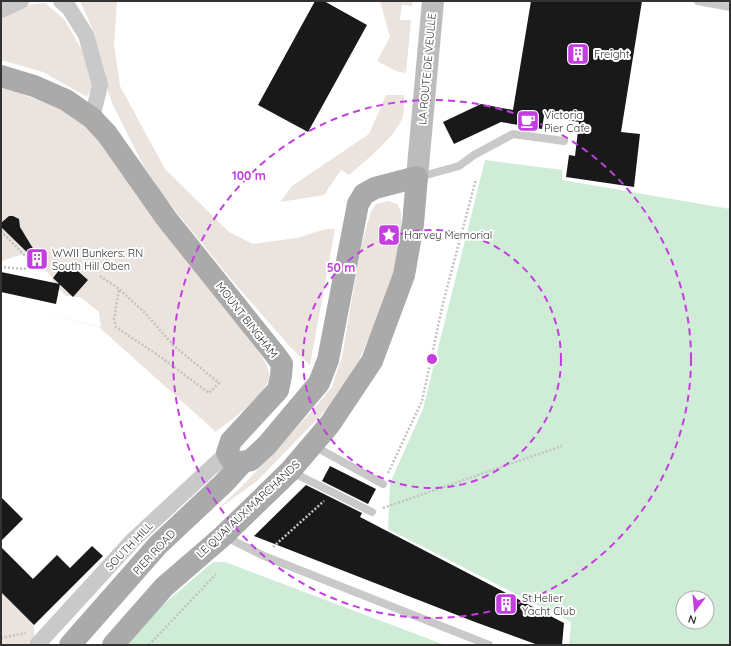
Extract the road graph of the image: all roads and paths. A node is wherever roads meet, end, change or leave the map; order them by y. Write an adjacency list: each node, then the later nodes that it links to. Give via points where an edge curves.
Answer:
1 (22, 1): 6 (street)
2 (61, 1): 8 (street, via 86,35 100,85)
3 (433, 1): 10 (street, LA ROUTE DE VEULLE)
4 (698, 1): 5 (lane)
5 (730, 7)
6 (1, 10)
7 (1, 76): 8 (main road, MOUNT BINGHAM, via 34,86 66,100)
8 (92, 118): 18 (main road, MOUNT BINGHAM, via 108,134 166,218 282,364 278,390 231,441)
9 (564, 141): 10 (lane, via 513,134 459,166)
10 (417, 177): 16 (main road, LE QUAI AUX MARCHANDS, via 413,224 404,276 372,361); 18 (main road, via 374,188 364,194 358,204 328,360 319,383 267,445 251,460)
11 (476, 179): 20 (path, via 443,303 422,401)
12 (1, 231): 13 (path, via 31,262 30,266 24,269)
13 (1, 267)
14 (100, 276): 15 (path)
15 (119, 289): 15 (path, via 145,313 173,345 218,383 209,393 116,326 114,318)
16 (313, 445): 19 (main road, LE QUAI AUX MARCHANDS); 20 (lane)
17 (562, 446): 22 (path)
18 (235, 457): 26 (street, SOUTH HILL, via 133,540); 27 (main road, PIER ROAD, via 224,483 158,546)
19 (290, 471): 21 (lane); 23 (main road, LE QUAI AUX MARCHANDS)
20 (383, 484)
21 (333, 493): 22 (lane); 24 (path)
22 (372, 512)
23 (223, 536): 24 (lane); 28 (main road, LE QUAI AUX MARCHANDS, via 164,587)
24 (264, 556): 30 (lane)
25 (216, 574): 29 (path)
26 (36, 645)
27 (70, 645)
28 (113, 645)
29 (149, 645)
30 (489, 645)

